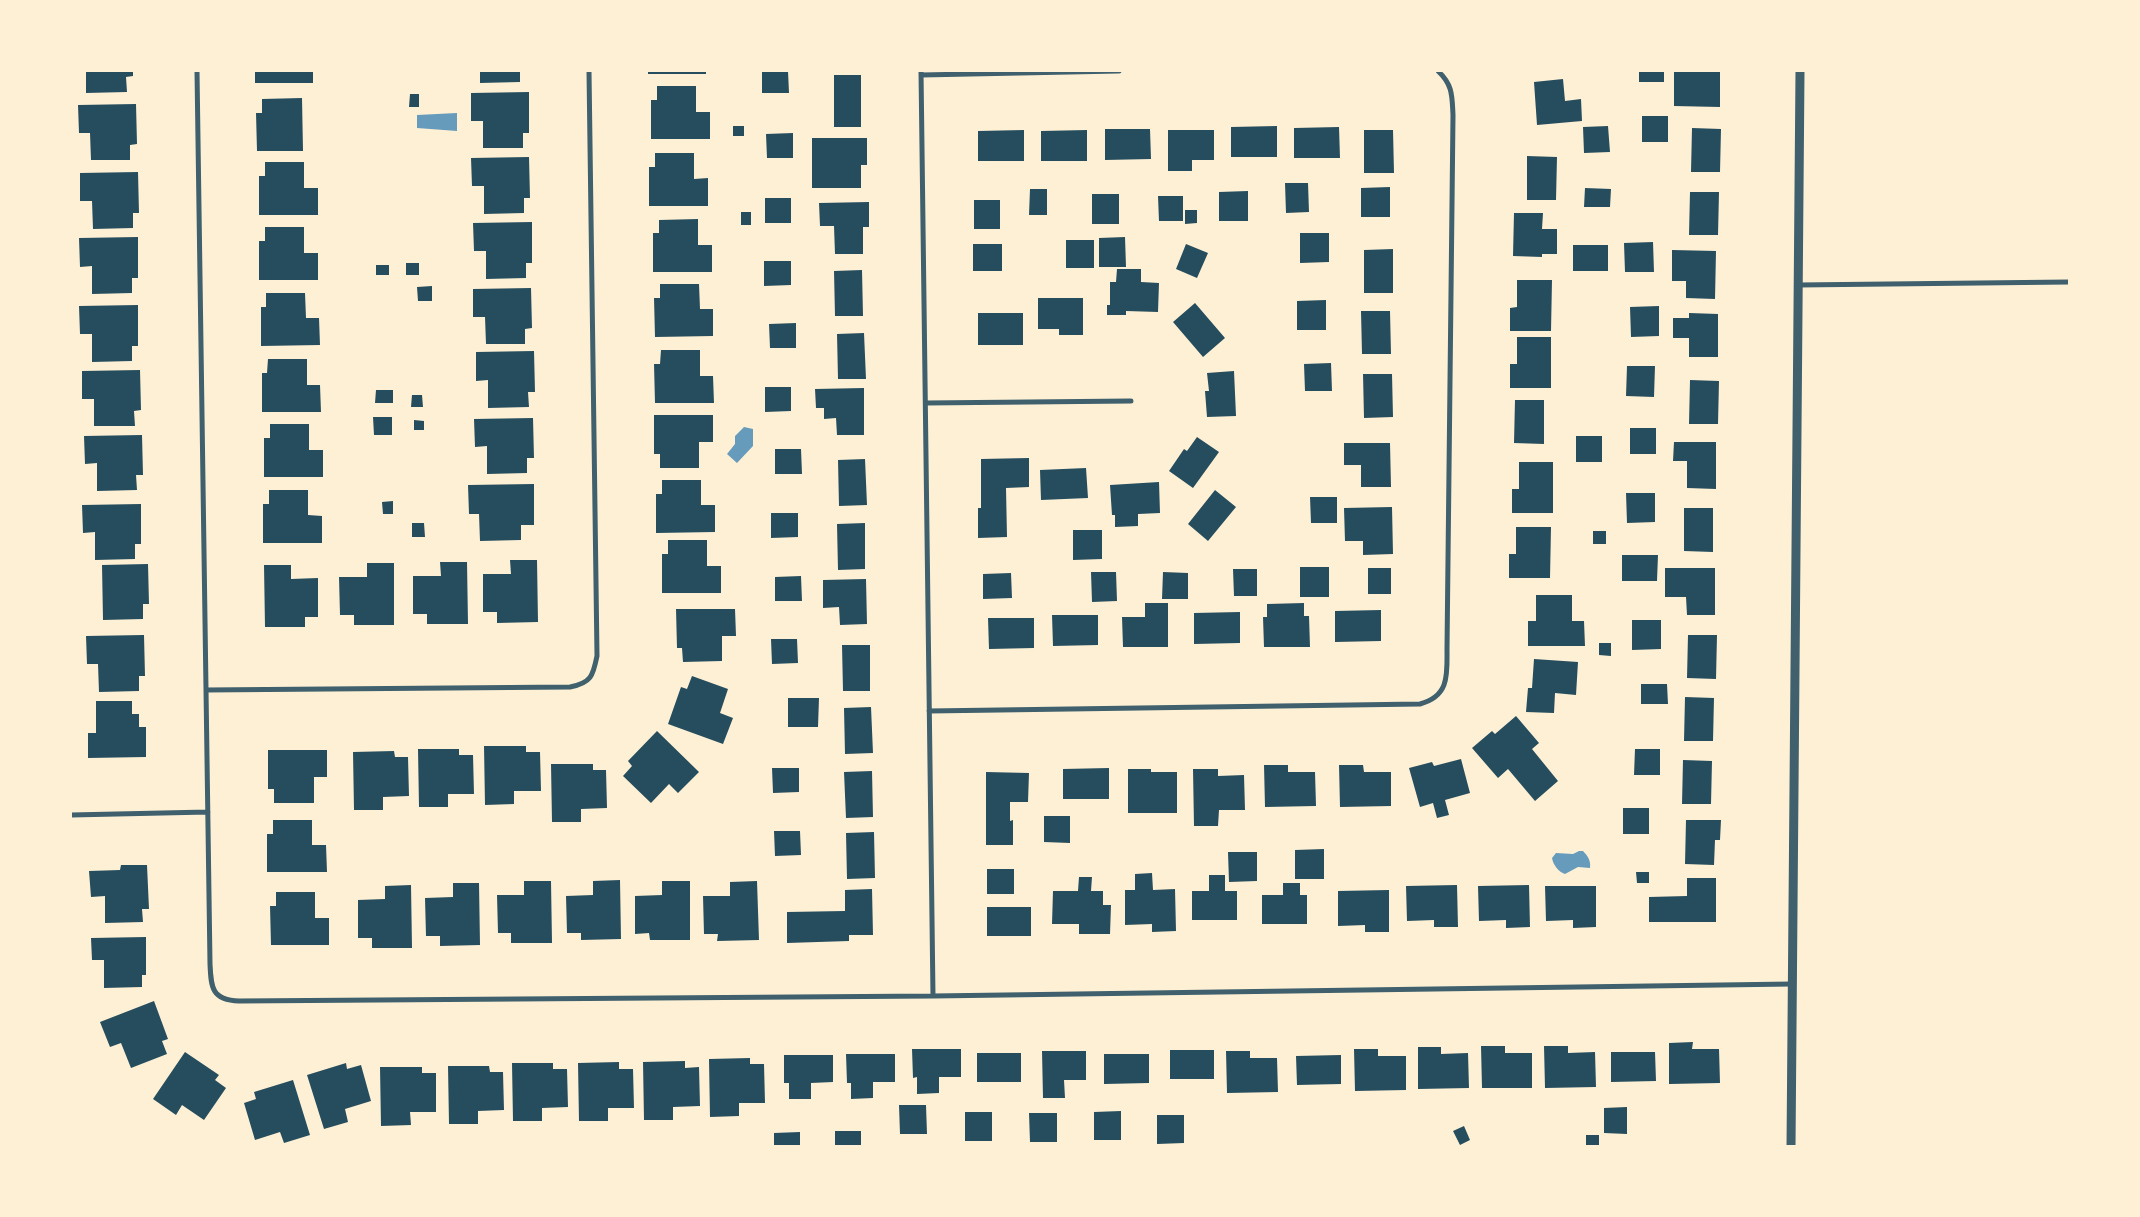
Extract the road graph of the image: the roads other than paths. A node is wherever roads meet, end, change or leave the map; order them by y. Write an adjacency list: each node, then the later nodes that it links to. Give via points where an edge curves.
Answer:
1 (197, 71): 11 (street)
2 (589, 71): 11 (street, via 597,656 590,678 582,685 570,687)
3 (1119, 71): 6 (street)
4 (1438, 71): 12 (street, via 1448,80 1452,93 1447,675 1444,687 1428,702 1420,704)
5 (1800, 71): 8 (street)
6 (921, 73): 10 (street)
7 (2069, 282): 8 (street)
8 (1798, 285): 15 (street)
9 (1131, 401): 10 (street)
10 (926, 403): 12 (street)
11 (206, 690): 13 (street)
12 (929, 711): 16 (street)
13 (208, 812): 14 (street); 16 (street, via 211,978 218,996 227,1001)
14 (71, 815)
15 (1792, 984): 16 (street); 17 (street)
16 (933, 996)
17 (1790, 1146)

